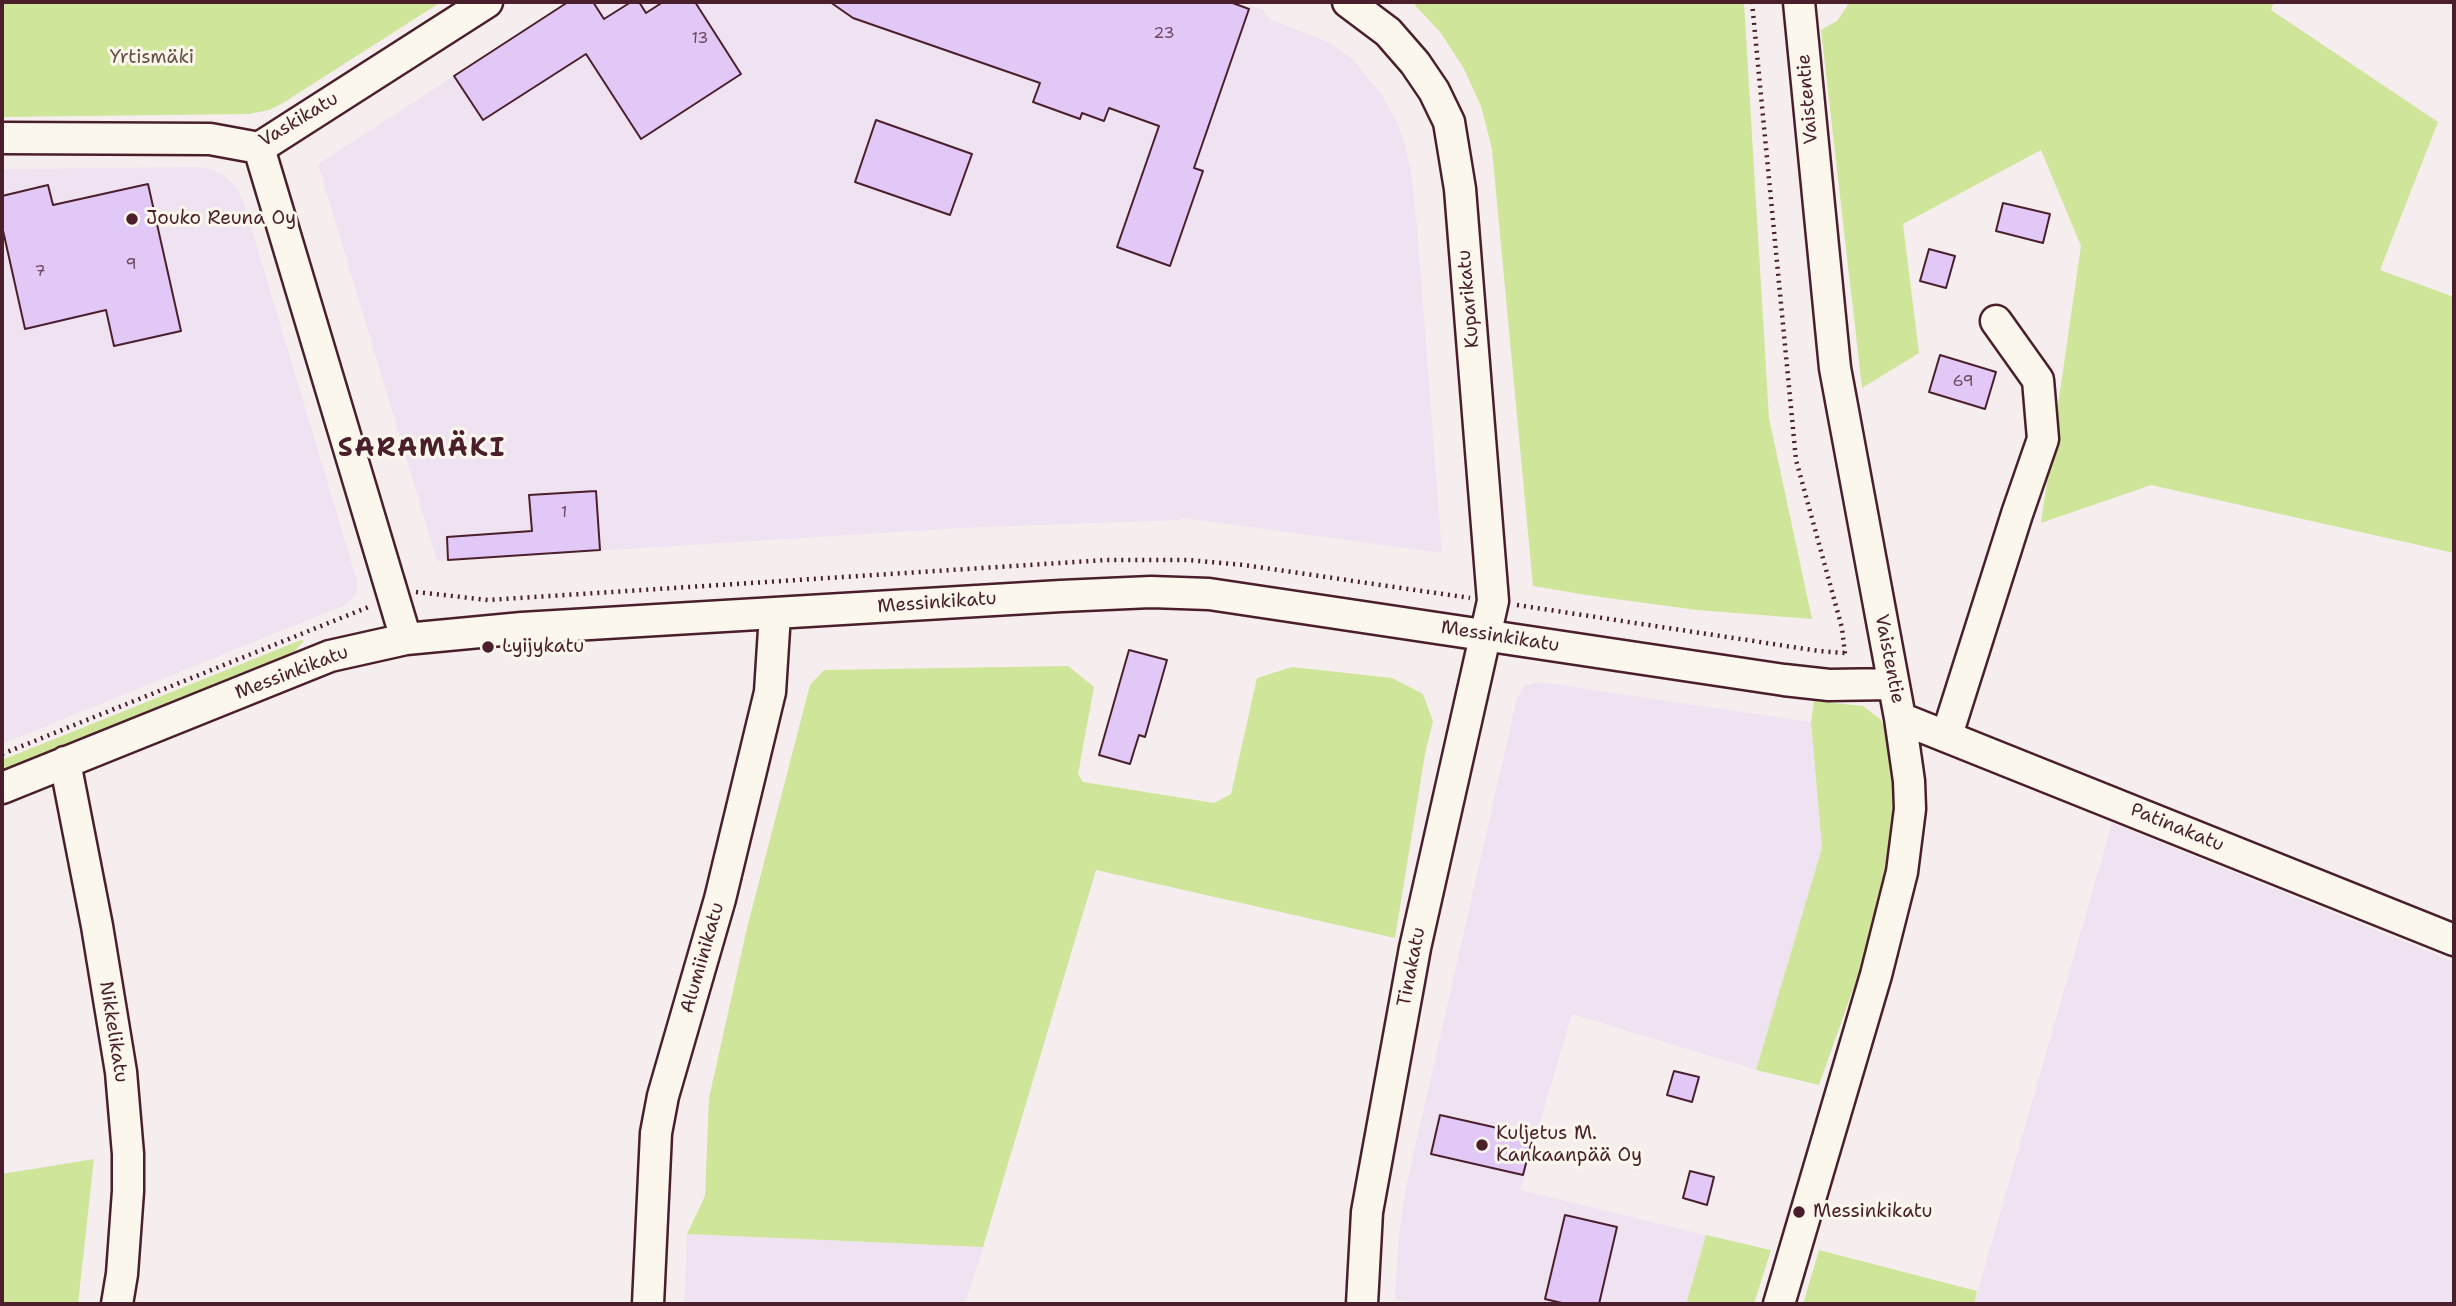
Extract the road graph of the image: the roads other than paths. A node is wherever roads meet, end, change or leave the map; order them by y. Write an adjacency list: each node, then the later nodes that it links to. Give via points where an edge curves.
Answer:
1 (487, 2): 5 (street, Vaskikatu)
2 (1348, 2): 8 (street, Kuparikatu, via 1388,32 1415,62 1449,122 1460,189 1493,601)
3 (1799, 2): 10 (street, Vaistentie, via 1835,368)
4 (2, 138): 5 (street, Vaskikatu, via 210,139)
5 (259, 148): 9 (street)
6 (1996, 321): 12 (street, via 2038,380 2043,439)
7 (775, 614): 8 (street, Messinkikatu, via 1151,592 1209,594); 9 (street, Messinkikatu); 17 (street, Alumiinikatu, via 770,692 720,900 656,1133)
8 (1486, 634): 10 (street, Messinkikatu, via 1784,680); 18 (street, Tinakatu, via 1415,948 1367,1212)
9 (406, 639): 13 (street, Messinkikatu, via 330,656)
10 (1893, 684): 11 (street, Vaistentie)
11 (1900, 718): 12 (street, Patinakatu); 19 (street, Vaistentie, via 1910,809 1902,872)
12 (1947, 735): 15 (street, Patinakatu)
13 (65, 762): 14 (street, Messinkikatu); 16 (street, Nikkelikatu, via 121,1072 128,1191)
14 (2, 788)
15 (2454, 940)
16 (117, 1304)
17 (648, 1304)
18 (1363, 1304)
19 (1779, 1304)

